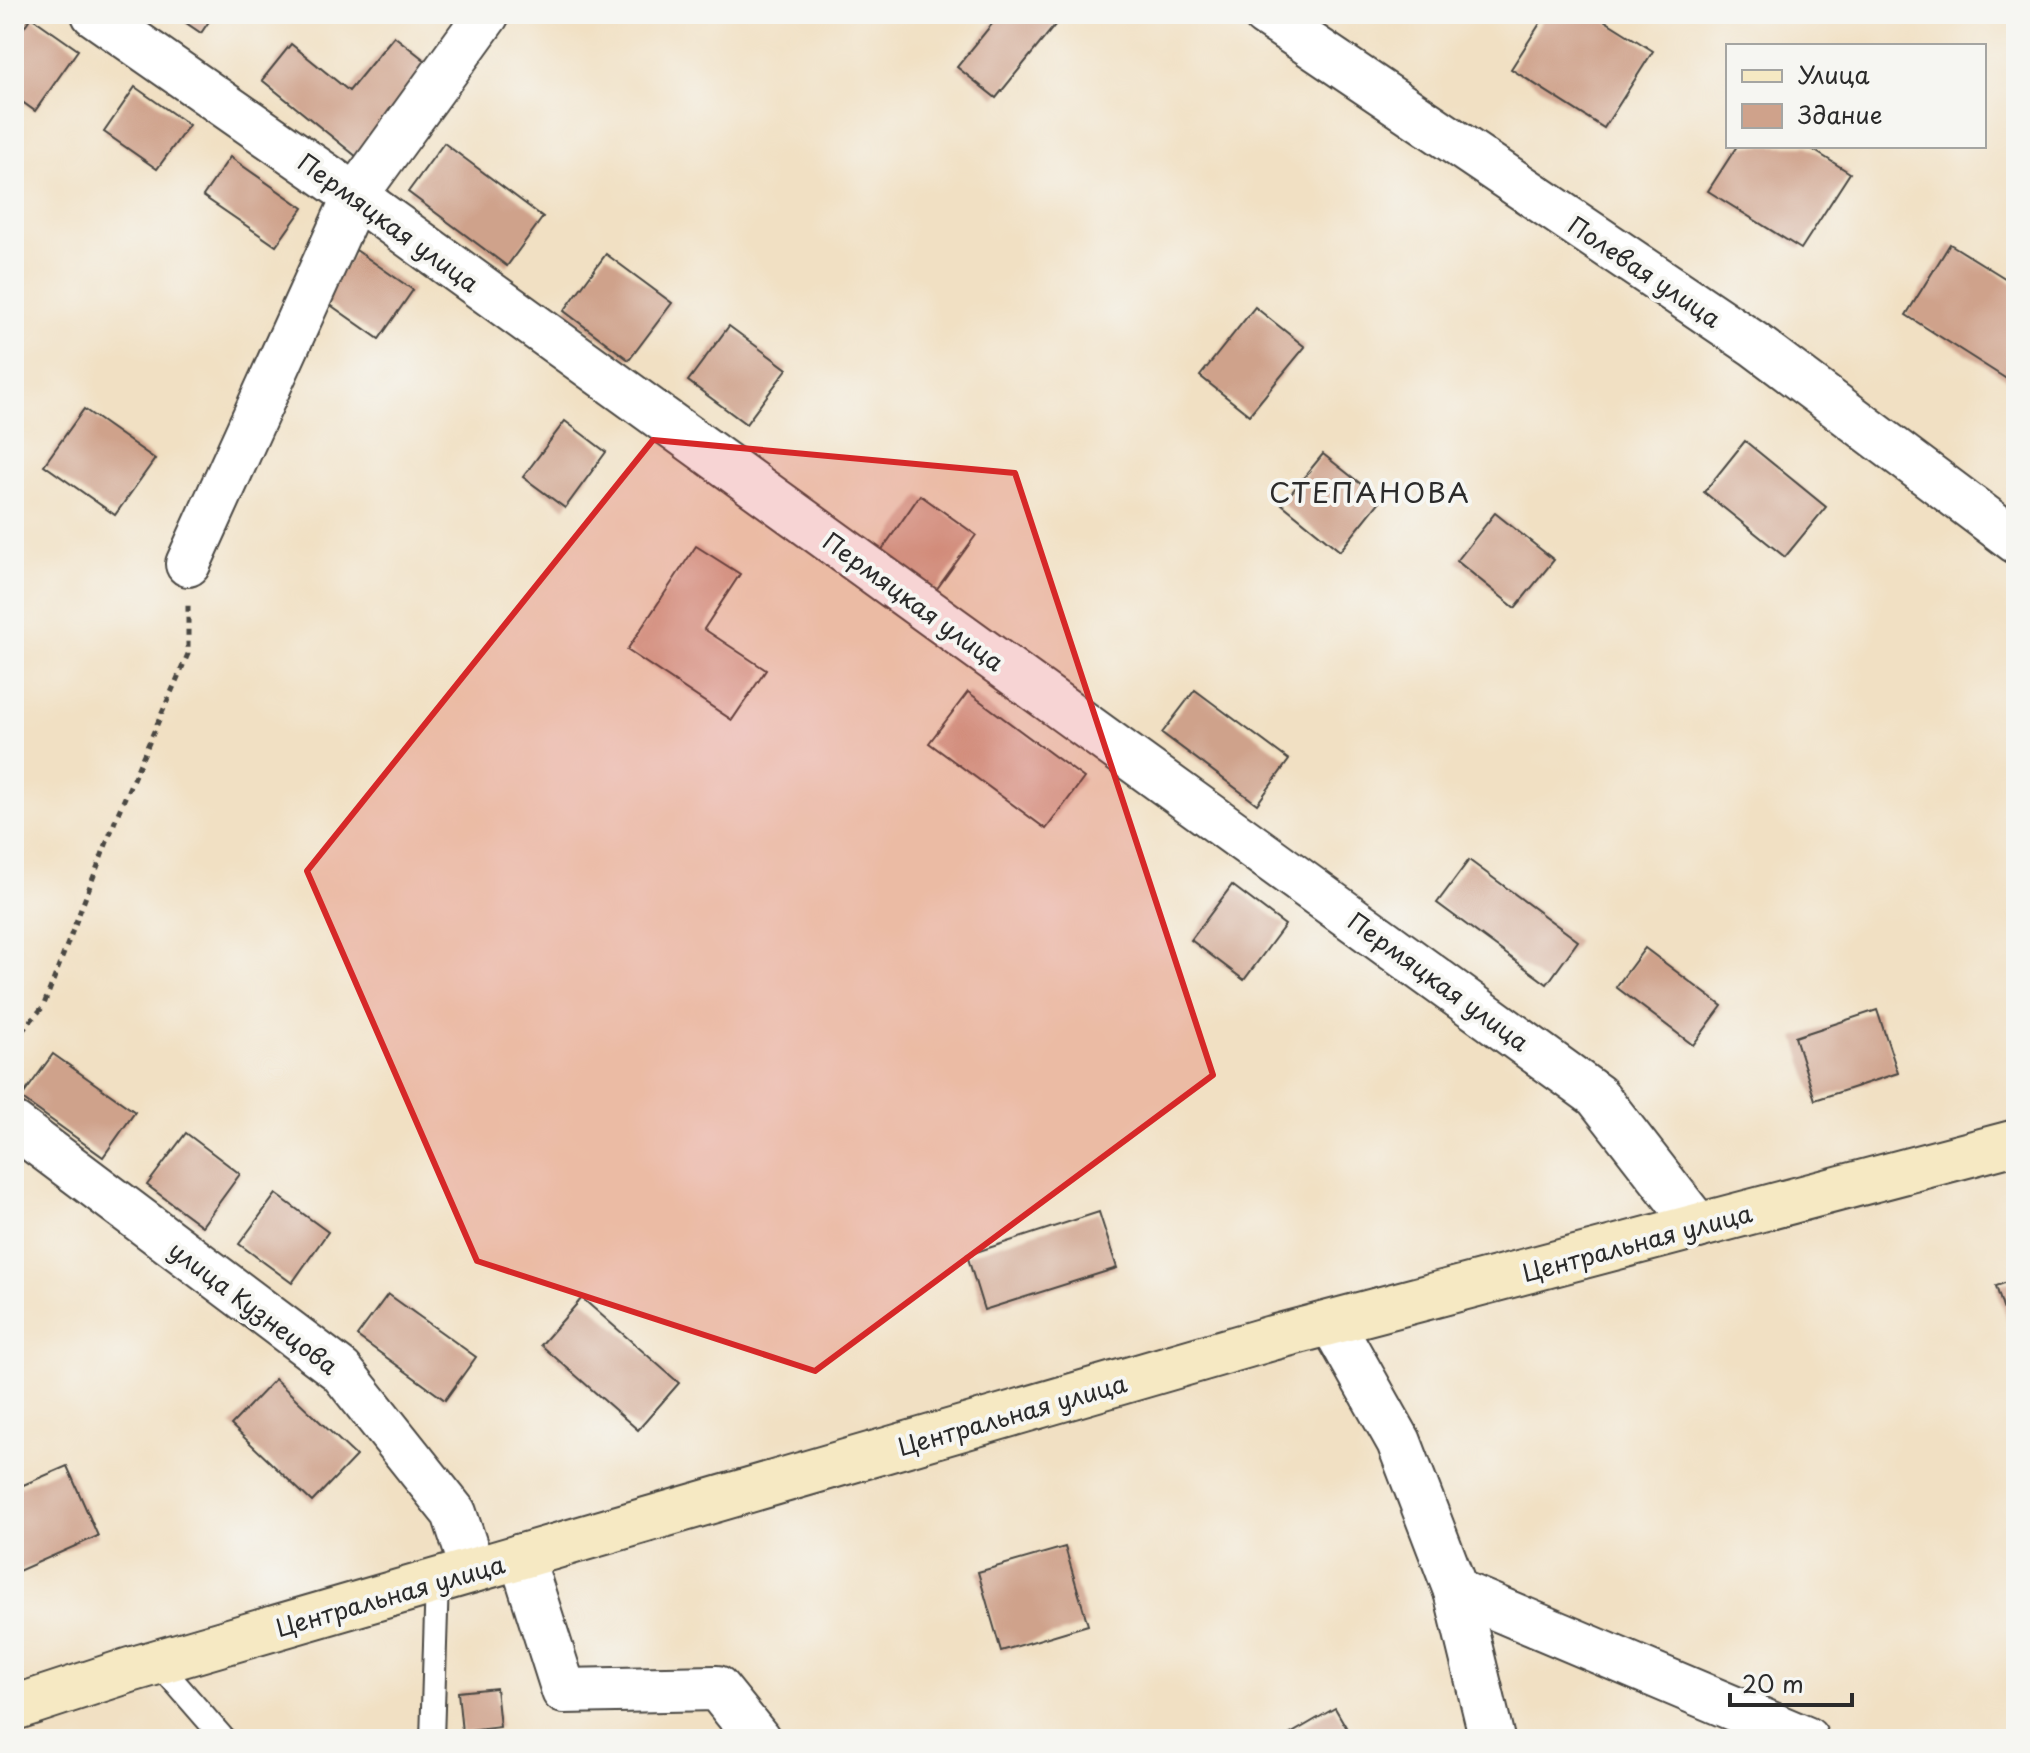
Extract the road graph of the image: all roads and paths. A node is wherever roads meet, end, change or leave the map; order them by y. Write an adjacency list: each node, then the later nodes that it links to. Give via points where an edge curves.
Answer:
1 (94, 14): 4 (street, Пермяцкая улица)
2 (487, 14): 4 (street)
3 (1265, 14): 5 (street, Полевая улица, via 1754,344)
4 (355, 196): 6 (street); 10 (street, Пермяцкая улица, via 1597,1096)
5 (2016, 541)
6 (188, 564): 7 (path, via 188,654 119,811 43,1007)
7 (14, 1040)
8 (14, 1125): 13 (street, улица Кузнецова, via 341,1371 454,1513)
9 (2016, 1142): 10 (main road, Центральная улица)
10 (1698, 1226): 11 (main road, Центральная улица)
11 (1332, 1323): 12 (main road, Центральная улица); 14 (street, via 1399,1442)
12 (521, 1556): 13 (main road, Центральная улица); 19 (street, via 564,1691 717,1688)
13 (455, 1576): 15 (main road, Центральная улица); 18 (lane)
14 (1456, 1591): 20 (street); 21 (street)
15 (157, 1662): 16 (main road, Центральная улица); 17 (lane)
16 (14, 1708)
17 (224, 1739)
18 (432, 1739)
19 (758, 1739)
20 (1492, 1739)
21 (1806, 1739)

